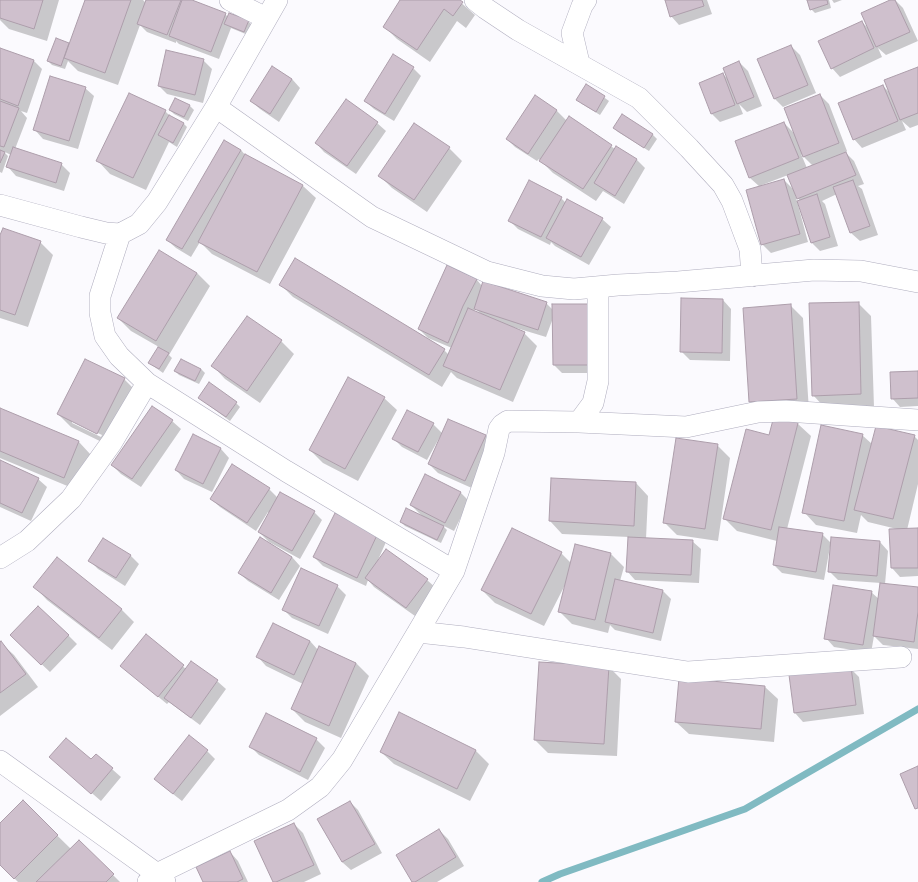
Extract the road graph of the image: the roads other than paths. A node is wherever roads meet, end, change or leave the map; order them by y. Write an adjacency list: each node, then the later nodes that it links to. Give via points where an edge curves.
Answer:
1 (230, 0): 5 (street)
2 (277, 0): 5 (street)
3 (475, 0): 6 (street, via 518,30)
4 (586, 0): 6 (street, via 572,33)
5 (266, 18): 7 (street)
6 (578, 63): 10 (street, via 639,98 723,185 732,200 750,249)
7 (216, 107): 9 (street, via 157,202 139,224); 12 (street, via 372,216 487,272 542,286 574,289)
8 (0, 205): 9 (street, via 81,227)
9 (120, 234): 13 (street, via 100,296 100,313 105,336 119,356)
10 (752, 276): 11 (street, via 814,270 861,271); 12 (street)
11 (918, 282)
12 (598, 287): 15 (street, via 598,380 593,402)
13 (147, 383): 16 (street, via 112,442 71,499 27,541); 17 (street, via 286,471)
14 (918, 420): 15 (street, via 786,411 758,412 686,427)
15 (579, 422): 17 (street, via 508,421 502,425)
16 (0, 558)
17 (454, 571): 18 (street)
18 (418, 632): 19 (street, via 688,672); 21 (street, via 342,760 320,787 288,810)
19 (902, 657)
20 (0, 761): 21 (street)
21 (157, 879)

